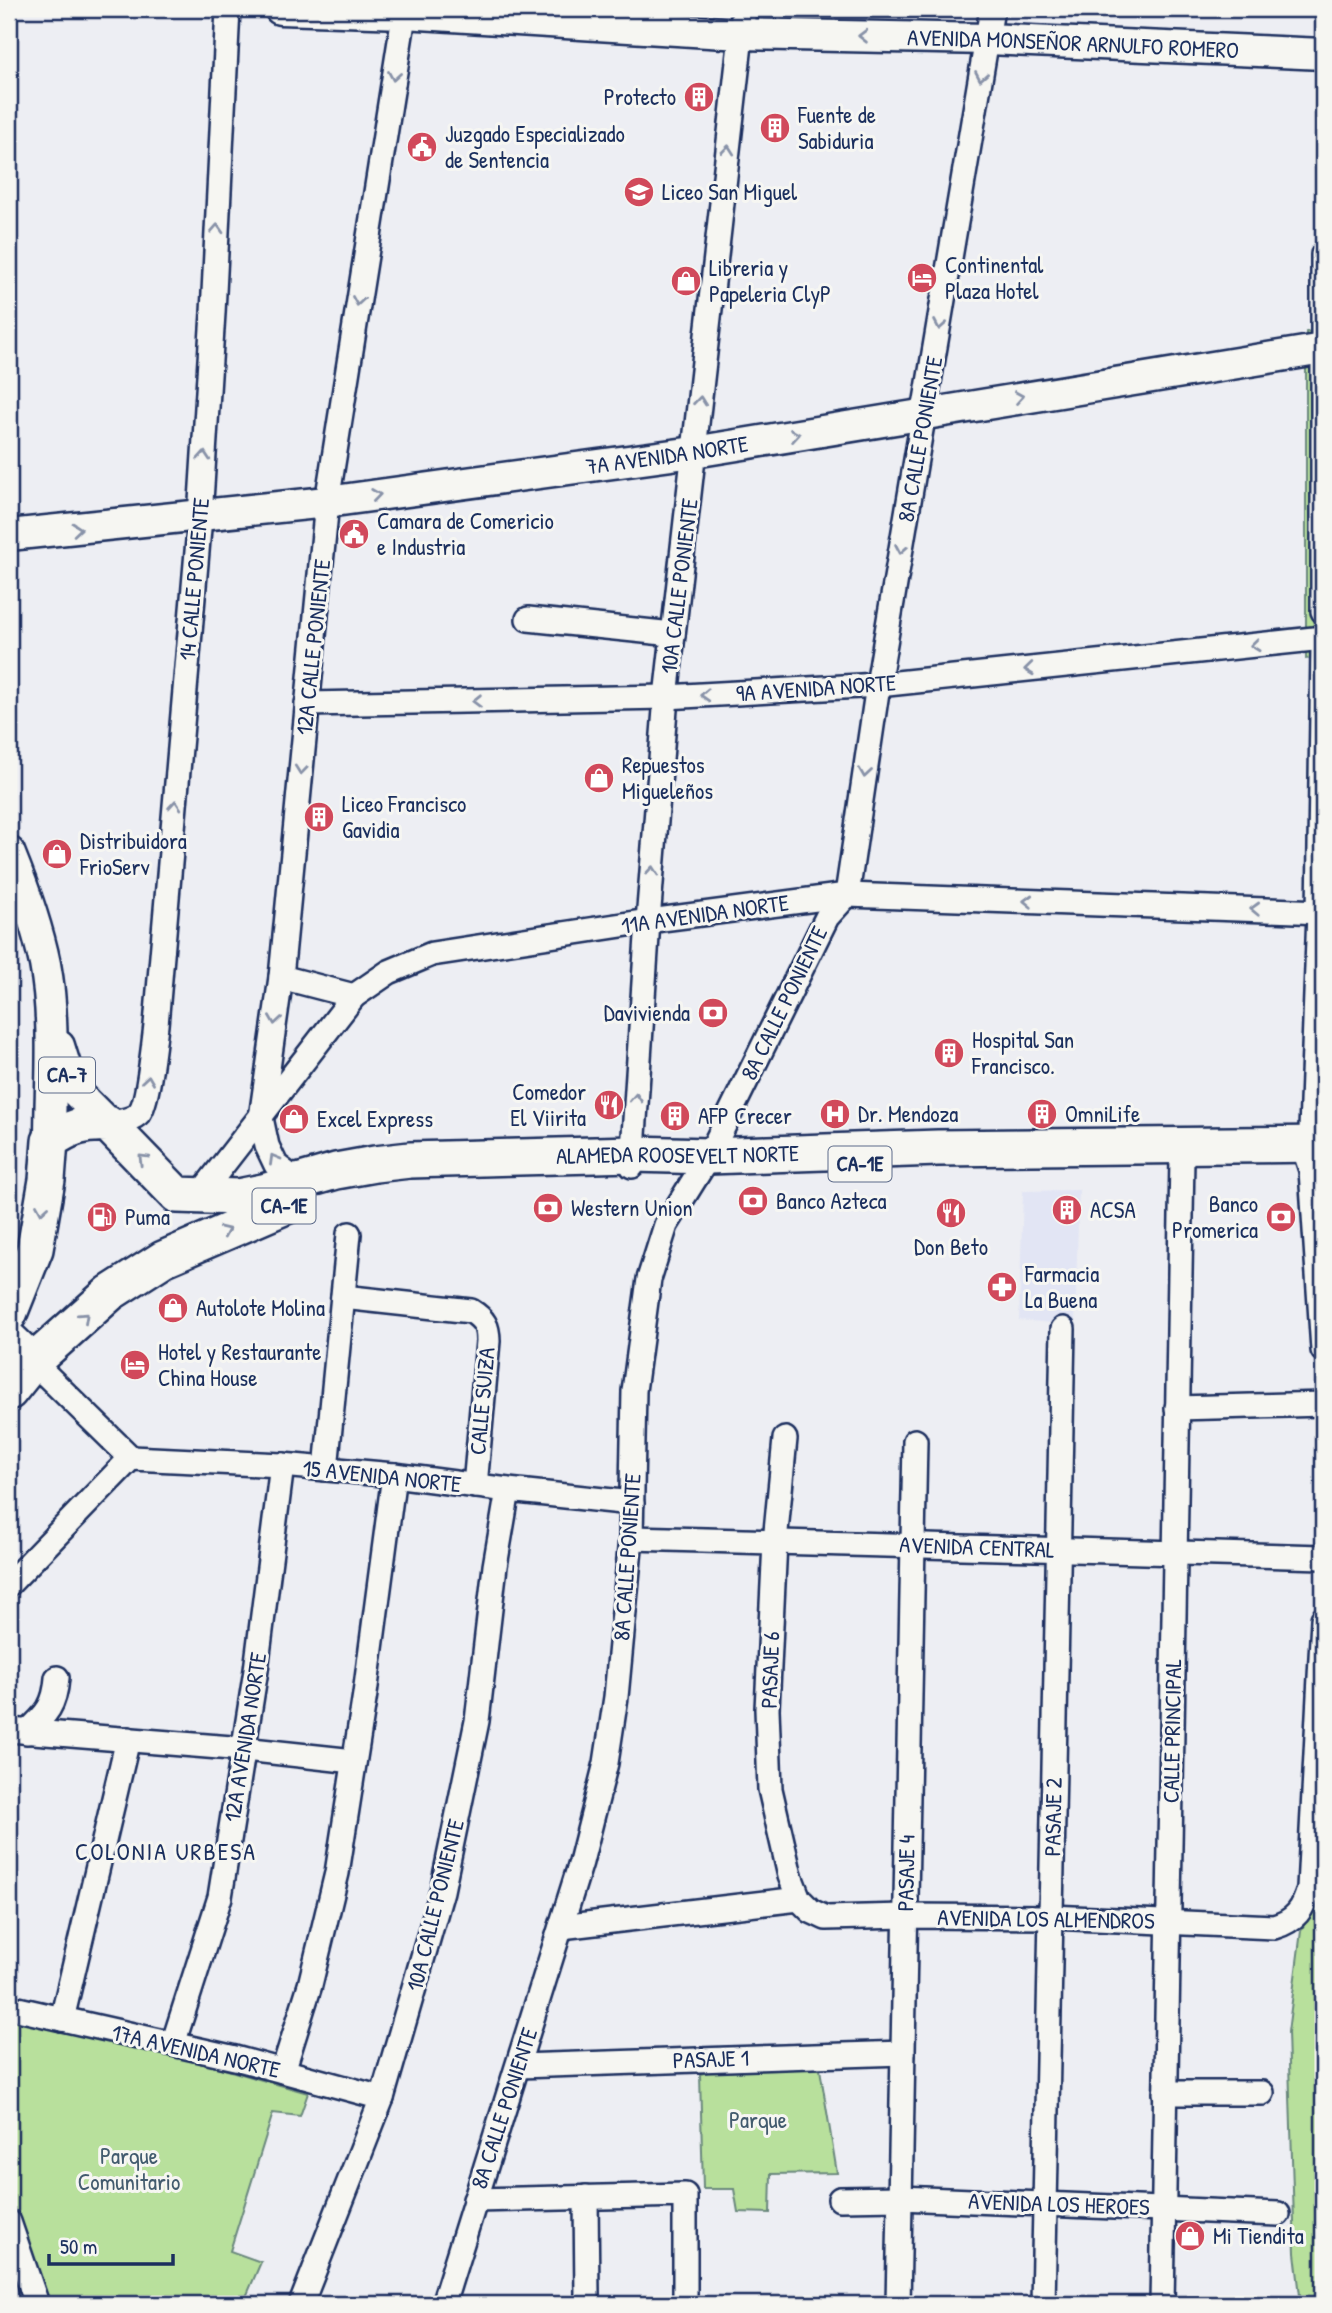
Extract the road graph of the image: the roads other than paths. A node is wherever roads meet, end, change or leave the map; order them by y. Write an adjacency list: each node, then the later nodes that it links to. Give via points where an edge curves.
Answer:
1 (228, 9): 13 (street, 14 CALLE PONIENTE, one-way to 1)
2 (280, 9): 4 (main road, AVENIDA MONSEÑOR ARNULFO ROMERO)
3 (992, 9): 6 (street, 8A CALLE PONIENTE)
4 (404, 11): 5 (main road, AVENIDA MONSEÑOR ARNULFO ROMERO); 12 (street, 12A CALLE PONIENTE, one-way to 12)
5 (743, 21): 6 (main road, AVENIDA MONSEÑOR ARNULFO ROMERO, one-way to 5); 11 (street, 10A CALLE PONIENTE, one-way to 5)
6 (988, 39): 7 (main road, AVENIDA MONSEÑOR ARNULFO ROMERO); 10 (street, 8A CALLE PONIENTE, one-way to 10)
7 (1323, 54)
8 (1323, 255): 9 (street)
9 (1323, 349): 10 (main road, 7A AVENIDA NORTE, one-way to 9); 15 (street)
10 (925, 412): 11 (main road, 7A AVENIDA NORTE, one-way to 10); 20 (street, 8A CALLE PONIENTE, one-way to 20)
11 (694, 452): 12 (main road, 7A AVENIDA NORTE, one-way to 11); 17 (street, 10A CALLE PONIENTE)
12 (327, 502): 13 (main road, 7A AVENIDA NORTE); 22 (street, 12A CALLE PONIENTE)
13 (200, 517): 14 (main road, 7A AVENIDA NORTE, one-way to 13); 31 (street, 14 CALLE PONIENTE, one-way to 13, via 137,1115 146,1095)
14 (9, 535)
15 (1323, 611)
16 (528, 620): 17 (street)
17 (673, 634): 21 (street, 10A CALLE PONIENTE)
18 (1323, 638): 20 (street, 9A AVENIDA NORTE, one-way to 20)
19 (1323, 647): 25 (street)
20 (878, 685): 21 (street, 9A AVENIDA NORTE, one-way to 21); 24 (street, 8A CALLE PONIENTE, one-way to 24)
21 (666, 697): 22 (street, 9A AVENIDA NORTE, one-way to 22); 26 (street, 10A CALLE PONIENTE, one-way to 21)
22 (307, 704): 27 (street, 12A CALLE PONIENTE, one-way to 27)
23 (9, 852): 29 (main road, CA-7, via 38,935)
24 (847, 895): 25 (street, 11A AVENIDA NORTE, one-way to 24); 26 (street, 11A AVENIDA NORTE); 36 (street, 8A CALLE PONIENTE, via 827,917)
25 (1321, 912): 33 (street)
26 (648, 921): 28 (street, 11A AVENIDA NORTE, via 432,954 389,972); 35 (street, 10A CALLE PONIENTE, one-way to 26)
27 (281, 976): 28 (street); 30 (street, 12A CALLE PONIENTE, one-way to 30)
28 (354, 996): 30 (street, 11A AVENIDA NORTE)
29 (50, 1012): 31 (main road, CA-7, via 72,1088); 32 (main road, CA-7)
30 (261, 1118): 37 (street, 12A CALLE PONIENTE, one-way to 30, via 289,1175 276,1165); 38 (street, 11A AVENIDA NORTE)
31 (108, 1124): 32 (highway, via 79,1125); 38 (highway, one-way to 31)
32 (50, 1142): 42 (highway, one-way to 42, via 35,1249)
33 (1316, 1151): 34 (highway, ALAMEDA ROOSEVELT NORTE / CA-1E); 36 (highway, ALAMEDA ROOSEVELT NORTE / CA-1E, via 925,1149); 45 (street, via 1311,1170)
34 (1182, 1158): 36 (highway, ALAMEDA ROOSEVELT NORTE / CA-1E); 49 (street, CALLE PRINCIPAL)
35 (633, 1160): 36 (highway, ALAMEDA ROOSEVELT NORTE / CA-1E); 37 (highway, ALAMEDA ROOSEVELT NORTE / CA-1E, via 410,1160); 40 (highway, ALAMEDA ROOSEVELT NORTE / CA-1E, one-way to 35, via 291,1203 383,1179)
36 (706, 1162): 58 (street, 8A CALLE PONIENTE, via 666,1225 649,1279 634,1391)
37 (309, 1179): 38 (highway, ALAMEDA ROOSEVELT NORTE / CA-1E, via 238,1197)
38 (188, 1196): 40 (highway, via 176,1237)
39 (349, 1234): 41 (street)
40 (163, 1259): 46 (highway, CA-1E, one-way to 40, via 110,1293)
41 (343, 1297): 54 (street); 56 (street, CALLE SUIZA, via 471,1311 481,1317 488,1341)
42 (9, 1314)
43 (1063, 1329): 62 (street, PASAJE 2)
44 (9, 1339): 46 (highway)
45 (1323, 1350)
46 (33, 1363): 47 (highway, CA-1E); 52 (street)
47 (9, 1392)
48 (1323, 1404): 49 (street)
49 (1177, 1408): 63 (street, CALLE PRINCIPAL)
50 (785, 1439): 60 (street, PASAJE 6)
51 (915, 1441): 61 (street, PASAJE 4)
52 (131, 1458): 53 (street, 15 AVENIDA NORTE); 65 (street)
53 (282, 1465): 54 (street, 15 AVENIDA NORTE); 70 (street, 12A AVENIDA NORTE)
54 (326, 1469): 55 (street, 15 AVENIDA NORTE)
55 (394, 1475): 56 (street, 15 AVENIDA NORTE); 71 (street)
56 (475, 1486): 57 (street, 15 AVENIDA NORTE)
57 (508, 1490): 58 (street, 15 AVENIDA NORTE); 85 (street, 10A CALLE PONIENTE, via 477,1721 442,1891)
58 (632, 1503): 59 (street, 8A CALLE PONIENTE)
59 (631, 1538): 60 (street, AVENIDA CENTRAL); 76 (street, 8A CALLE PONIENTE, via 606,1763)
60 (775, 1542): 61 (street, AVENIDA CENTRAL); 72 (street, PASAJE 6, via 768,1709 770,1789)
61 (912, 1545): 62 (street, AVENIDA CENTRAL); 73 (street, PASAJE 4)
62 (1058, 1549): 63 (street, AVENIDA CENTRAL); 74 (street, PASAJE 2)
63 (1175, 1552): 64 (street, AVENIDA CENTRAL); 75 (street, CALLE PRINCIPAL)
64 (1323, 1557)
65 (9, 1584)
66 (1323, 1619): 75 (street, AVENIDA LOS ALMENDROS, via 1305,1904 1297,1916 1274,1927)
67 (57, 1678): 68 (street, via 56,1696 48,1710)
68 (18, 1731): 69 (street)
69 (128, 1739): 70 (street); 78 (street)
70 (244, 1749): 71 (street); 79 (street, 12A AVENIDA NORTE, via 220,1898)
71 (354, 1761): 82 (street, via 337,1873)
72 (799, 1899): 73 (street, AVENIDA LOS ALMENDROS, via 826,1918); 76 (street)
73 (905, 1916): 74 (street, AVENIDA LOS ALMENDROS); 80 (street, PASAJE 4)
74 (1051, 1917): 75 (street, AVENIDA LOS ALMENDROS); 90 (street, PASAJE 2)
75 (1168, 1922): 83 (street, CALLE PRINCIPAL)
76 (561, 1927): 81 (street, 8A CALLE PONIENTE)
77 (9, 2007): 78 (street, 17A AVENIDA NORTE)
78 (62, 2019): 79 (street, 17A AVENIDA NORTE)
79 (173, 2044): 82 (street, 17A AVENIDA NORTE)
80 (902, 2053): 81 (street, PASAJE 1); 87 (street, PASAJE 4)
81 (519, 2066): 89 (street, 8A CALLE PONIENTE)
82 (283, 2071): 85 (street, 17A AVENIDA NORTE)
83 (1165, 2093): 84 (street); 91 (street, CALLE PRINCIPAL)
84 (1262, 2093)
85 (382, 2098): 96 (street, 10A CALLE PONIENTE)
86 (586, 2197): 89 (street); 94 (street); 98 (street, via 685,2195)
87 (900, 2198): 88 (street, AVENIDA LOS HEROES); 90 (street, AVENIDA LOS HEROES); 99 (street, PASAJE 4)
88 (840, 2199)
89 (475, 2200): 97 (street, 8A CALLE PONIENTE)
90 (1045, 2203): 91 (street, AVENIDA LOS HEROES); 100 (street, PASAJE 2)
91 (1163, 2208): 92 (street, AVENIDA LOS HEROES); 101 (street, CALLE PRINCIPAL)
92 (1278, 2214)
93 (9, 2222): 95 (street)
94 (587, 2297)
95 (37, 2304)
96 (301, 2304)
97 (443, 2304)
98 (685, 2304)
99 (898, 2304)
100 (1043, 2304)
101 (1162, 2304)

